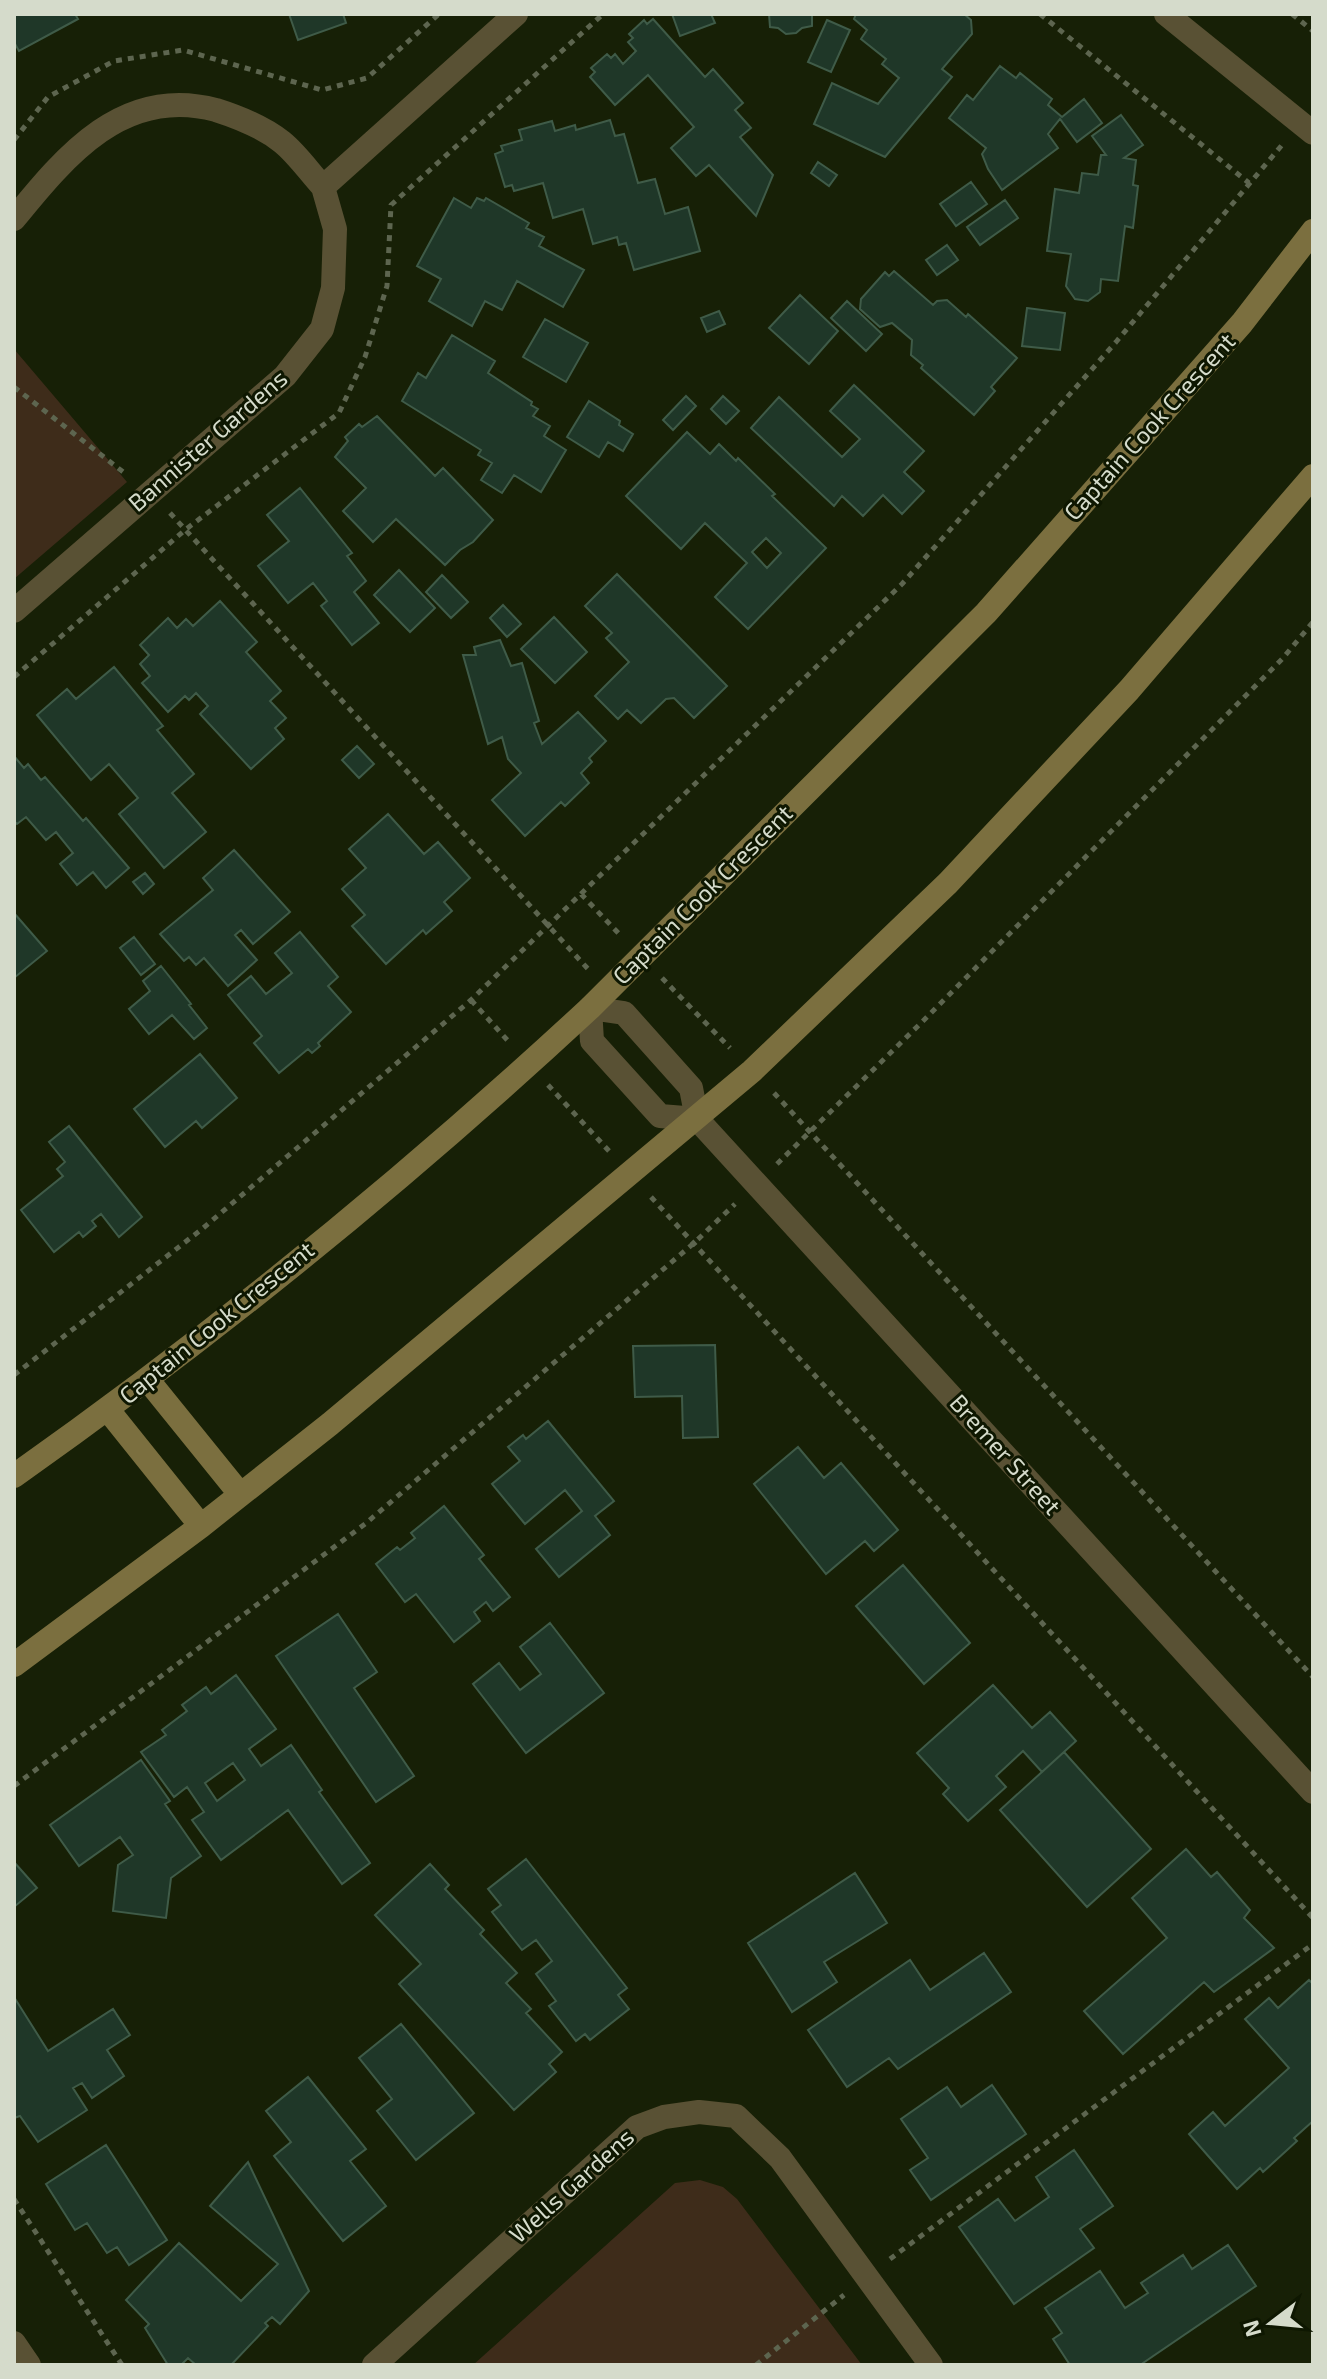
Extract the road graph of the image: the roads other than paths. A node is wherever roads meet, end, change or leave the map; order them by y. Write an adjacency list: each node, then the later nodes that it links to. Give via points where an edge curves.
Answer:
1 (516, 14): 4 (street)
2 (1166, 14): 3 (street)
3 (1307, 128)
4 (323, 187): 5 (street, Bannister Gardens, via 282,142 238,116 189,103 137,110 89,138 52,172); 8 (street, Bannister Gardens, via 335,229 333,288 322,329 285,376)
5 (14, 219)
6 (1313, 231): 9 (main road, Captain Cook Crescent, via 1242,323 986,613)
7 (1313, 476): 10 (main road, via 1129,690 948,883)
8 (14, 611)
9 (599, 999): 10 (street, Bremer Street, via 624,1013 691,1088); 10 (street, via 592,1041 660,1116); 11 (main road, Captain Cook Crescent, via 396,1179)
10 (697, 1119): 14 (main road); 17 (street, Bremer Street)
11 (147, 1379): 12 (main road, Captain Cook Crescent); 14 (main road)
12 (108, 1410): 13 (main road, Captain Cook Crescent); 15 (main road)
13 (14, 1476)
14 (240, 1494): 15 (main road)
15 (201, 1526): 16 (main road)
16 (14, 1665)
17 (1313, 1792)
18 (14, 2343): 19 (street)
19 (29, 2365)
20 (374, 2365): 21 (street, Wells Gardens, via 637,2127 699,2112 736,2116 780,2158)
21 (931, 2365)

